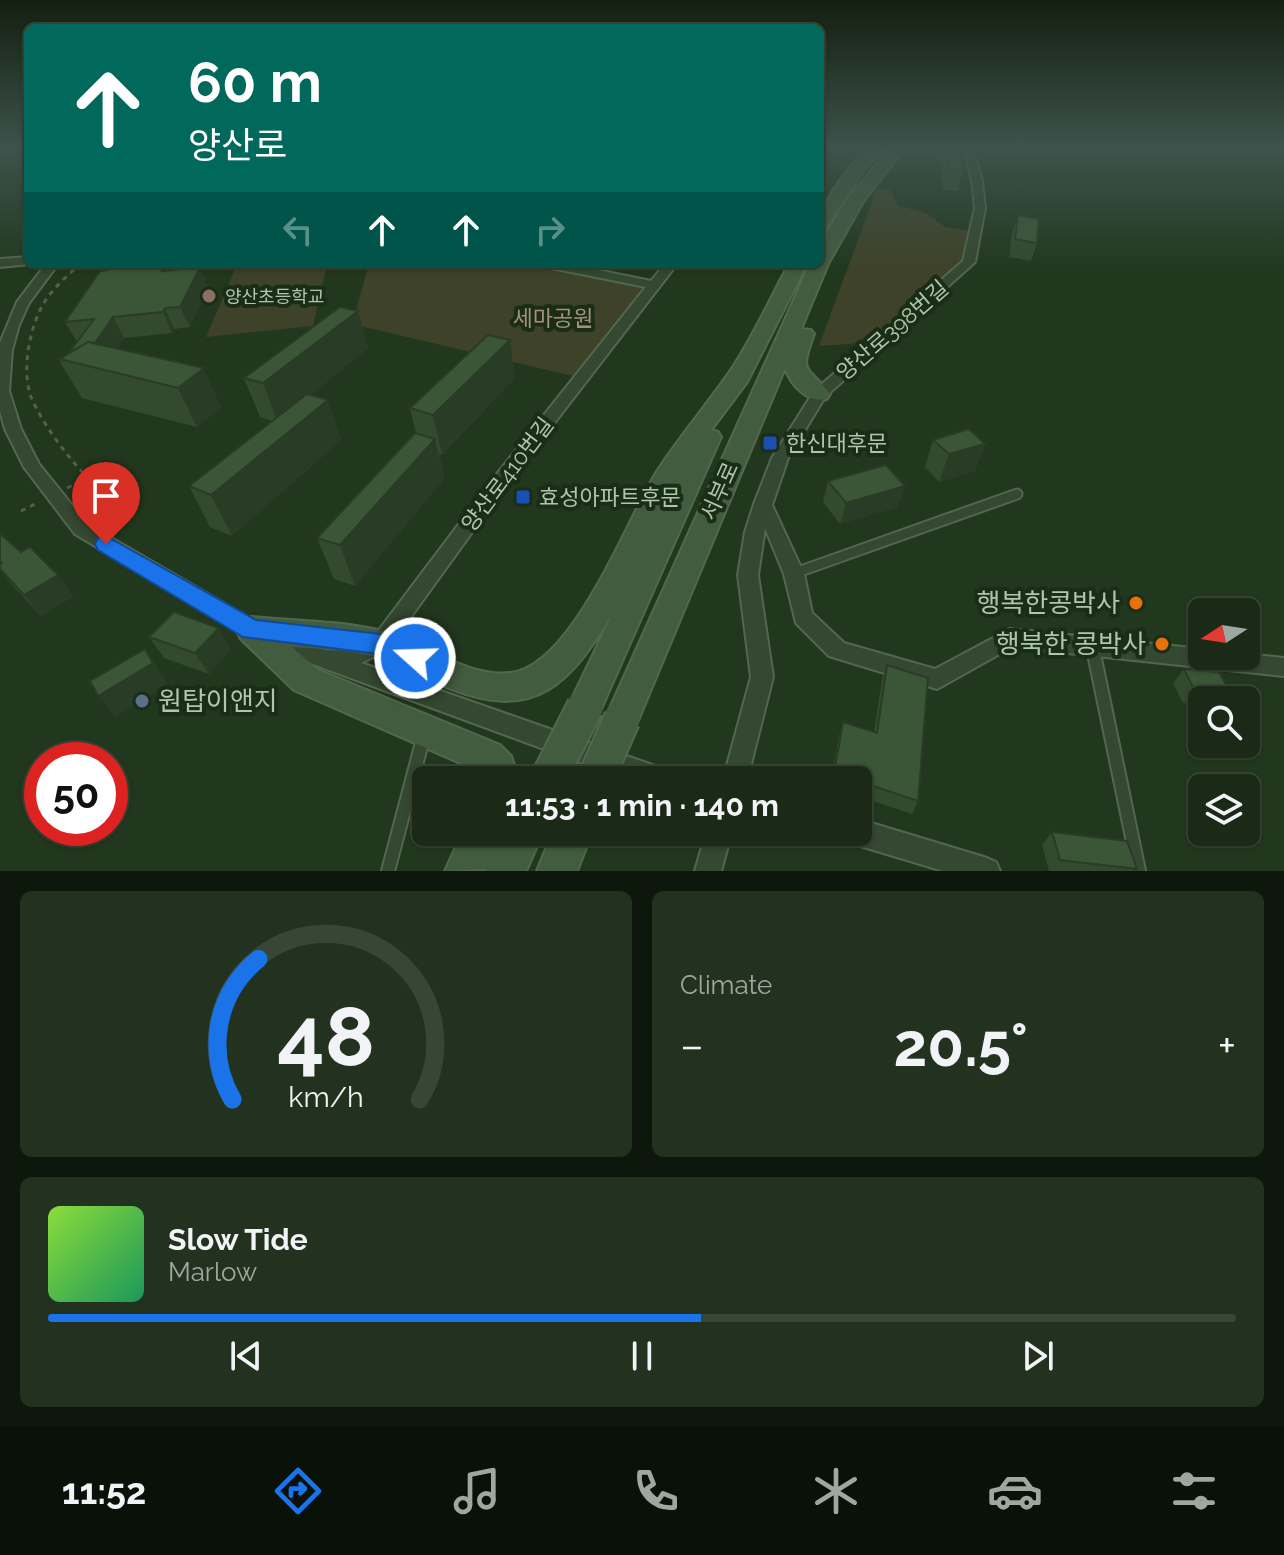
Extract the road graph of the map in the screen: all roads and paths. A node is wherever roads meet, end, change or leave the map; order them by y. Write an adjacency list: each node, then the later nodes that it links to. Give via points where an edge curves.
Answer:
1 (845, 188): 4 (main road)
2 (866, 188): 5 (main road, 서부로)
3 (978, 188): 16 (street, 양산로398번길, via 980,208 969,262)
4 (824, 219)
5 (824, 249)
6 (24, 261): 7 (street)
7 (0, 263)
8 (49, 268): 15 (street, via 12,325)
9 (75, 268): 17 (path, via 38,314 28,373 31,396 71,461)
10 (570, 268): 13 (street)
11 (667, 268): 13 (street, 양산로410번길)
12 (811, 269): 14 (main road, 서부로); 16 (main road, via 813,309 793,361 795,373); 29 (main road, 서부로, bridge)
13 (652, 285): 22 (street, 양산로410번길)
14 (742, 370): 22 (main road, via 666,478 584,637 540,680 511,688 482,684); 28 (main road, 서부로, bridge)
15 (1, 391): 21 (street, via 32,467 81,529)
16 (819, 394): 19 (street, 양산로398번길, via 789,437)
17 (88, 478)
18 (1017, 494): 20 (lane)
19 (763, 504): 20 (street); 31 (street, 양산로398번길, via 748,575 762,677)
20 (794, 574): 23 (street, via 803,617 837,650 937,679 1010,638)
21 (252, 630): 22 (main road); 24 (street); 26 (main road, via 306,680)
22 (380, 644): 24 (street)
23 (1092, 645): 25 (street); 43 (lane)
24 (330, 662): 30 (street)
25 (1284, 667)
26 (425, 731): 27 (main road, via 487,757); 38 (lane)
27 (496, 766)
28 (555, 766)
29 (601, 766)
30 (622, 766)
31 (739, 766)
32 (872, 837): 37 (street)
33 (477, 846): 39 (main road)
34 (518, 846): 40 (main road)
35 (567, 846): 41 (main road)
36 (715, 846): 42 (street)
37 (971, 868)
38 (388, 871)
39 (465, 871)
40 (506, 871)
41 (557, 871)
42 (708, 871)
43 (1139, 871)

